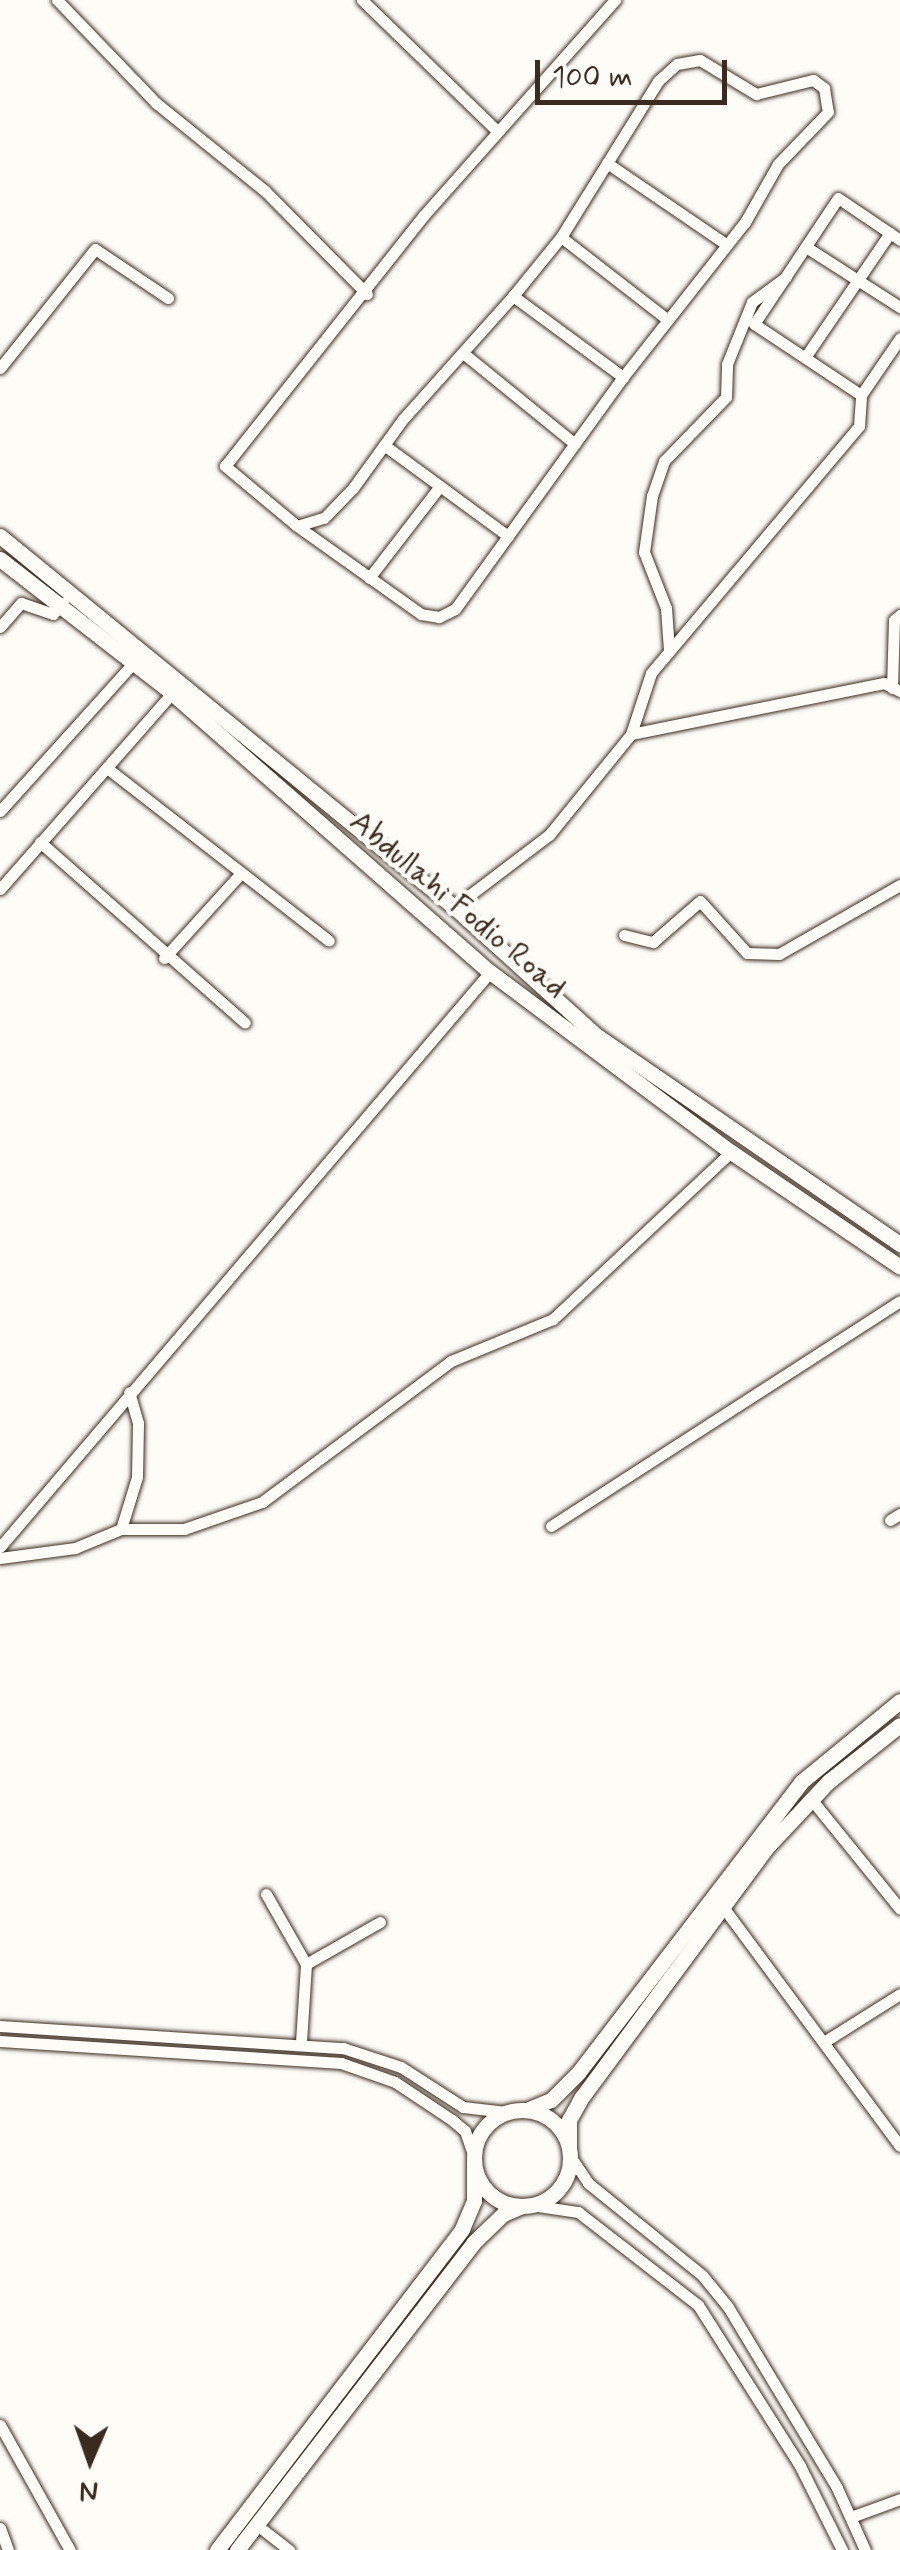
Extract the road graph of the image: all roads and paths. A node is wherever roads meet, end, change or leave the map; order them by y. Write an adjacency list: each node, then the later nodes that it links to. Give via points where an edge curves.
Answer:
1 (57, 0): 12 (street, via 156,103 265,190)
2 (362, 0): 4 (street)
3 (615, 0): 4 (street)
4 (496, 130): 12 (street)
5 (608, 163): 7 (street); 8 (street); 8 (street, via 658,81 682,62 700,60 756,94 812,80 824,88 828,112 778,164)
6 (895, 236): 9 (street, via 838,198); 11 (street)
7 (561, 237): 13 (street); 16 (street)
8 (727, 244): 16 (street)
9 (806, 247): 10 (street); 11 (street)
10 (786, 277): 19 (street, via 754,324); 34 (street, via 752,302 728,364 726,397 664,460 652,496 644,552 666,608)
11 (857, 279): 15 (street); 19 (street)
12 (367, 294): 26 (street, via 224,466)
13 (513, 296): 18 (street); 21 (street)
14 (168, 298): 20 (street, via 95,249)
15 (900, 308)
16 (668, 320): 21 (street)
17 (900, 338): 22 (street)
18 (463, 353): 23 (street); 24 (street)
19 (806, 356): 22 (street)
20 (0, 368)
21 (623, 377): 23 (street)
22 (861, 396): 34 (street, via 859,426)
23 (576, 444): 28 (street)
24 (384, 445): 25 (street); 26 (street, via 324,518)
25 (440, 486): 28 (street); 30 (street)
26 (297, 526): 30 (street)
27 (0, 536): 45 (main road, Abdullahi Fodio Road)
28 (508, 536): 30 (street, via 445,616 422,614)
29 (0, 558): 31 (main road, Abdullahi Fodio Road)
30 (369, 578)
31 (63, 604): 33 (street, via 53,614 26,601); 35 (main road, Abdullahi Fodio Road)
32 (900, 615): 36 (street, via 894,620)
33 (0, 627)
34 (669, 650): 38 (street, via 642,689)
35 (134, 662): 37 (main road, Abdullahi Fodio Road); 40 (street)
36 (896, 689): 38 (street, via 884,683)
37 (172, 693): 39 (street); 49 (main road, Abdullahi Fodio Road)
38 (631, 734): 45 (street, via 549,836)
39 (106, 768): 41 (street); 42 (street)
40 (0, 811)
41 (40, 842): 44 (street); 48 (street)
42 (242, 873): 47 (street); 48 (street)
43 (900, 885): 46 (street, via 779,954 747,953 700,900 653,942)
44 (0, 888)
45 (454, 907): 52 (main road, Abdullahi Fodio Road, via 598,1036)
46 (624, 935)
47 (329, 941)
48 (164, 958): 50 (street)
49 (490, 972): 51 (main road, Abdullahi Fodio Road); 55 (street)
50 (244, 1024)
51 (730, 1152): 53 (main road, Abdullahi Fodio Road); 57 (street, via 554,1319 451,1361 262,1502 184,1529)
52 (900, 1244)
53 (900, 1267)
54 (900, 1301): 56 (street)
55 (129, 1392): 57 (street, via 138,1423 137,1477); 58 (street)
56 (552, 1526)
57 (121, 1530): 59 (street, via 75,1548)
58 (0, 1547)
59 (0, 1558)
60 (900, 1701): 73 (main road, via 800,1782 578,2073 551,2100)
61 (900, 1725): 62 (main road)
62 (810, 1799): 64 (main road); 65 (street)
63 (266, 1894): 67 (street)
64 (723, 1907): 70 (street); 76 (main road, via 582,2098 569,2120)
65 (900, 1909)
66 (380, 1922): 67 (street)
67 (306, 1964): 72 (street)
68 (900, 1994): 70 (street)
69 (0, 2026): 72 (street)
70 (827, 2040): 75 (street)
71 (0, 2041): 77 (street, via 341,2064 394,2082 452,2120 465,2131)
72 (300, 2042): 74 (street, via 372,2054 463,2107)
73 (527, 2110): 74 (main road); 76 (main road, via 554,2122)
74 (506, 2112): 77 (main road, via 484,2128)
75 (900, 2146)
76 (570, 2151): 78 (main road, via 560,2188); 81 (street, via 588,2184 702,2275 728,2308)
77 (473, 2159): 78 (main road, via 485,2190); 86 (main road, via 474,2201 462,2228)
78 (527, 2206): 82 (main road, via 502,2214 473,2243); 89 (street, via 578,2212 698,2305 800,2466)
79 (0, 2426): 85 (street)
80 (900, 2499): 81 (street)
81 (851, 2517): 90 (street)
82 (257, 2525): 87 (main road); 88 (street)
83 (0, 2528): 84 (street)
84 (8, 2550)
85 (70, 2550)
86 (217, 2550)
87 (238, 2550)
88 (289, 2550)
89 (842, 2550)
90 (865, 2550)

